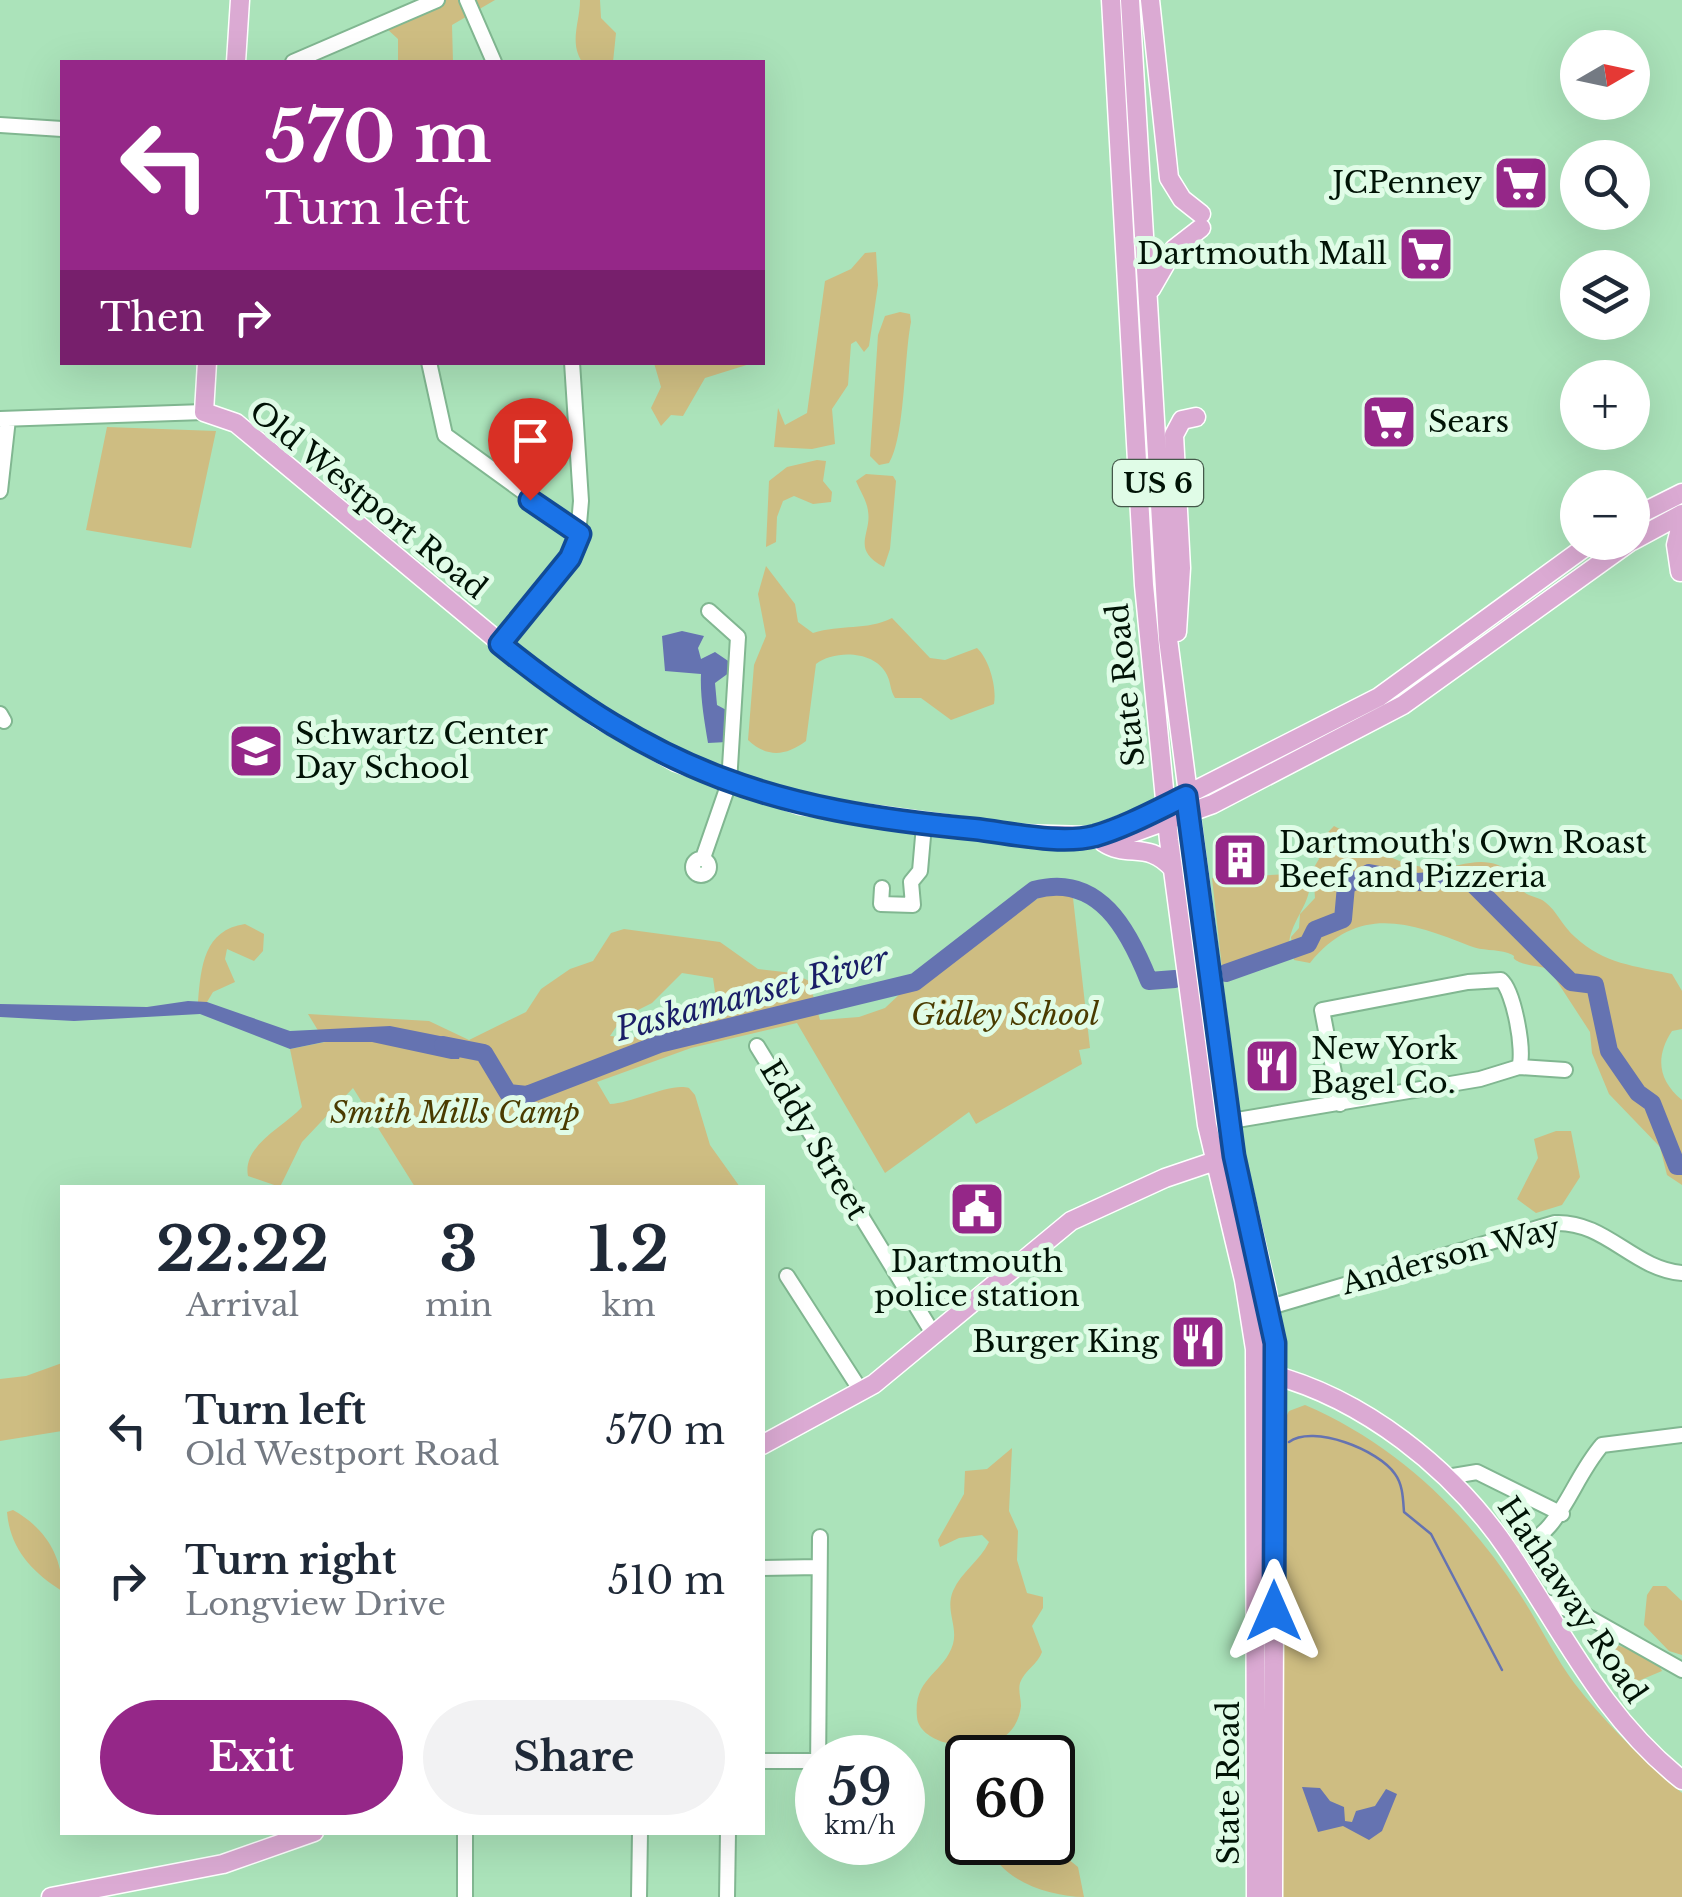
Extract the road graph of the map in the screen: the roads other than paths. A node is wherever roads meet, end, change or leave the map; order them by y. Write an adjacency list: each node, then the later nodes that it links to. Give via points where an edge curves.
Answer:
1 (240, 0): 8 (main road)
2 (437, 0): 9 (street)
3 (466, 0): 10 (street)
4 (1111, 0): 35 (main road, State Road / US 6, via 1144,585)
5 (1130, 0): 13 (main road, State Road / US 6)
6 (1154, 4): 7 (main road)
7 (1156, 53): 13 (main road); 14 (main road, via 1169,178 1201,221 1168,256)
8 (236, 60)
9 (298, 60)
10 (493, 60)
11 (0, 125): 12 (street)
12 (60, 129)
13 (1141, 157): 14 (main road, State Road / US 6)
14 (1148, 294): 32 (main road, State Road / US 6)
15 (207, 365): 18 (main road, Old Westport Road)
16 (430, 365): 26 (street, via 445,436)
17 (572, 365): 26 (street)
18 (204, 412): 20 (street); 31 (main road, Old Westport Road, via 236,423)
19 (1196, 417): 32 (main road, via 1182,420 1174,435 1181,578)
20 (4, 419): 21 (street)
21 (0, 491)
22 (1682, 492): 23 (main road)
23 (1650, 509)
24 (1682, 518): 25 (main road); 29 (main road)
25 (1650, 533)
26 (580, 534): 31 (street, via 570,558)
27 (1567, 560): 34 (main road, via 1379,697)
28 (1606, 560): 34 (main road, via 1388,714)
29 (1680, 572)
30 (709, 612): 33 (street, via 738,637)
31 (500, 644): 33 (main road, Old Westport Road, via 598,718)
32 (1173, 672): 34 (main road, State Road / US 6)
33 (729, 783): 36 (main road, Old Westport Road, via 800,806); 38 (street)
34 (1187, 805): 35 (main road, Old Westport Road); 45 (main road, State Road / US 6)
35 (1167, 814): 37 (main road, Old Westport Road); 39 (main road, State Road / US 6)
36 (924, 824): 37 (main road, Old Westport Road); 40 (street, via 913,905 881,904)
37 (1094, 836): 39 (main road, via 1111,848 1153,851)
38 (703, 858)
39 (1174, 870): 46 (main road, State Road / US 6)
40 (882, 888)
41 (757, 1046): 52 (street, Eddy Street)
42 (1519, 1067): 43 (street); 44 (street); 44 (street, via 1512,995 1504,982 1468,982 1322,1010)
43 (1566, 1070)
44 (1340, 1104): 45 (street)
45 (1230, 1122): 46 (street); 47 (main road, State Road / US 6)
46 (1208, 1126): 48 (main road, State Road / US 6)
47 (1234, 1156): 48 (main road); 51 (main road, State Road / US 6)
48 (1213, 1160): 52 (main road, via 1071,1221); 53 (main road, State Road / US 6, via 1246,1290)
49 (1682, 1272): 51 (street, Anderson Way, via 1646,1263 1589,1228 1556,1222)
50 (787, 1276): 55 (street)
51 (1270, 1307): 54 (main road, State Road / US 6)
52 (934, 1336): 55 (main road)
53 (1256, 1370): 54 (main road, Hathaway Road); 69 (main road, State Road / US 6)
54 (1275, 1375): 58 (main road, Hathaway Road, via 1366,1418); 69 (main road, State Road / US 6)
55 (862, 1391): 57 (main road)
56 (1682, 1435): 59 (street, via 1602,1445)
57 (765, 1443)
58 (1447, 1477): 59 (street, via 1477,1472); 61 (main road, Hathaway Road)
59 (1562, 1514): 61 (street)
60 (820, 1537): 62 (street)
61 (1510, 1554): 64 (main road, Hathaway Road)
62 (818, 1567): 63 (street); 66 (street)
63 (765, 1568)
64 (1538, 1598): 65 (street, via 1588,1617); 70 (main road, Hathaway Road, via 1603,1700)
65 (1682, 1670)
66 (817, 1735)
67 (765, 1761): 68 (street)
68 (795, 1761)
69 (1265, 1766): 79 (main road, State Road / US 6); 80 (main road, State Road / US 6)
70 (1682, 1780)
71 (305, 1835): 75 (main road, via 223,1864)
72 (465, 1835): 76 (street)
73 (640, 1835): 77 (street)
74 (728, 1835): 78 (street)
75 (51, 1897)
76 (465, 1897)
77 (639, 1897)
78 (727, 1897)
79 (1256, 1897)
80 (1272, 1897)

